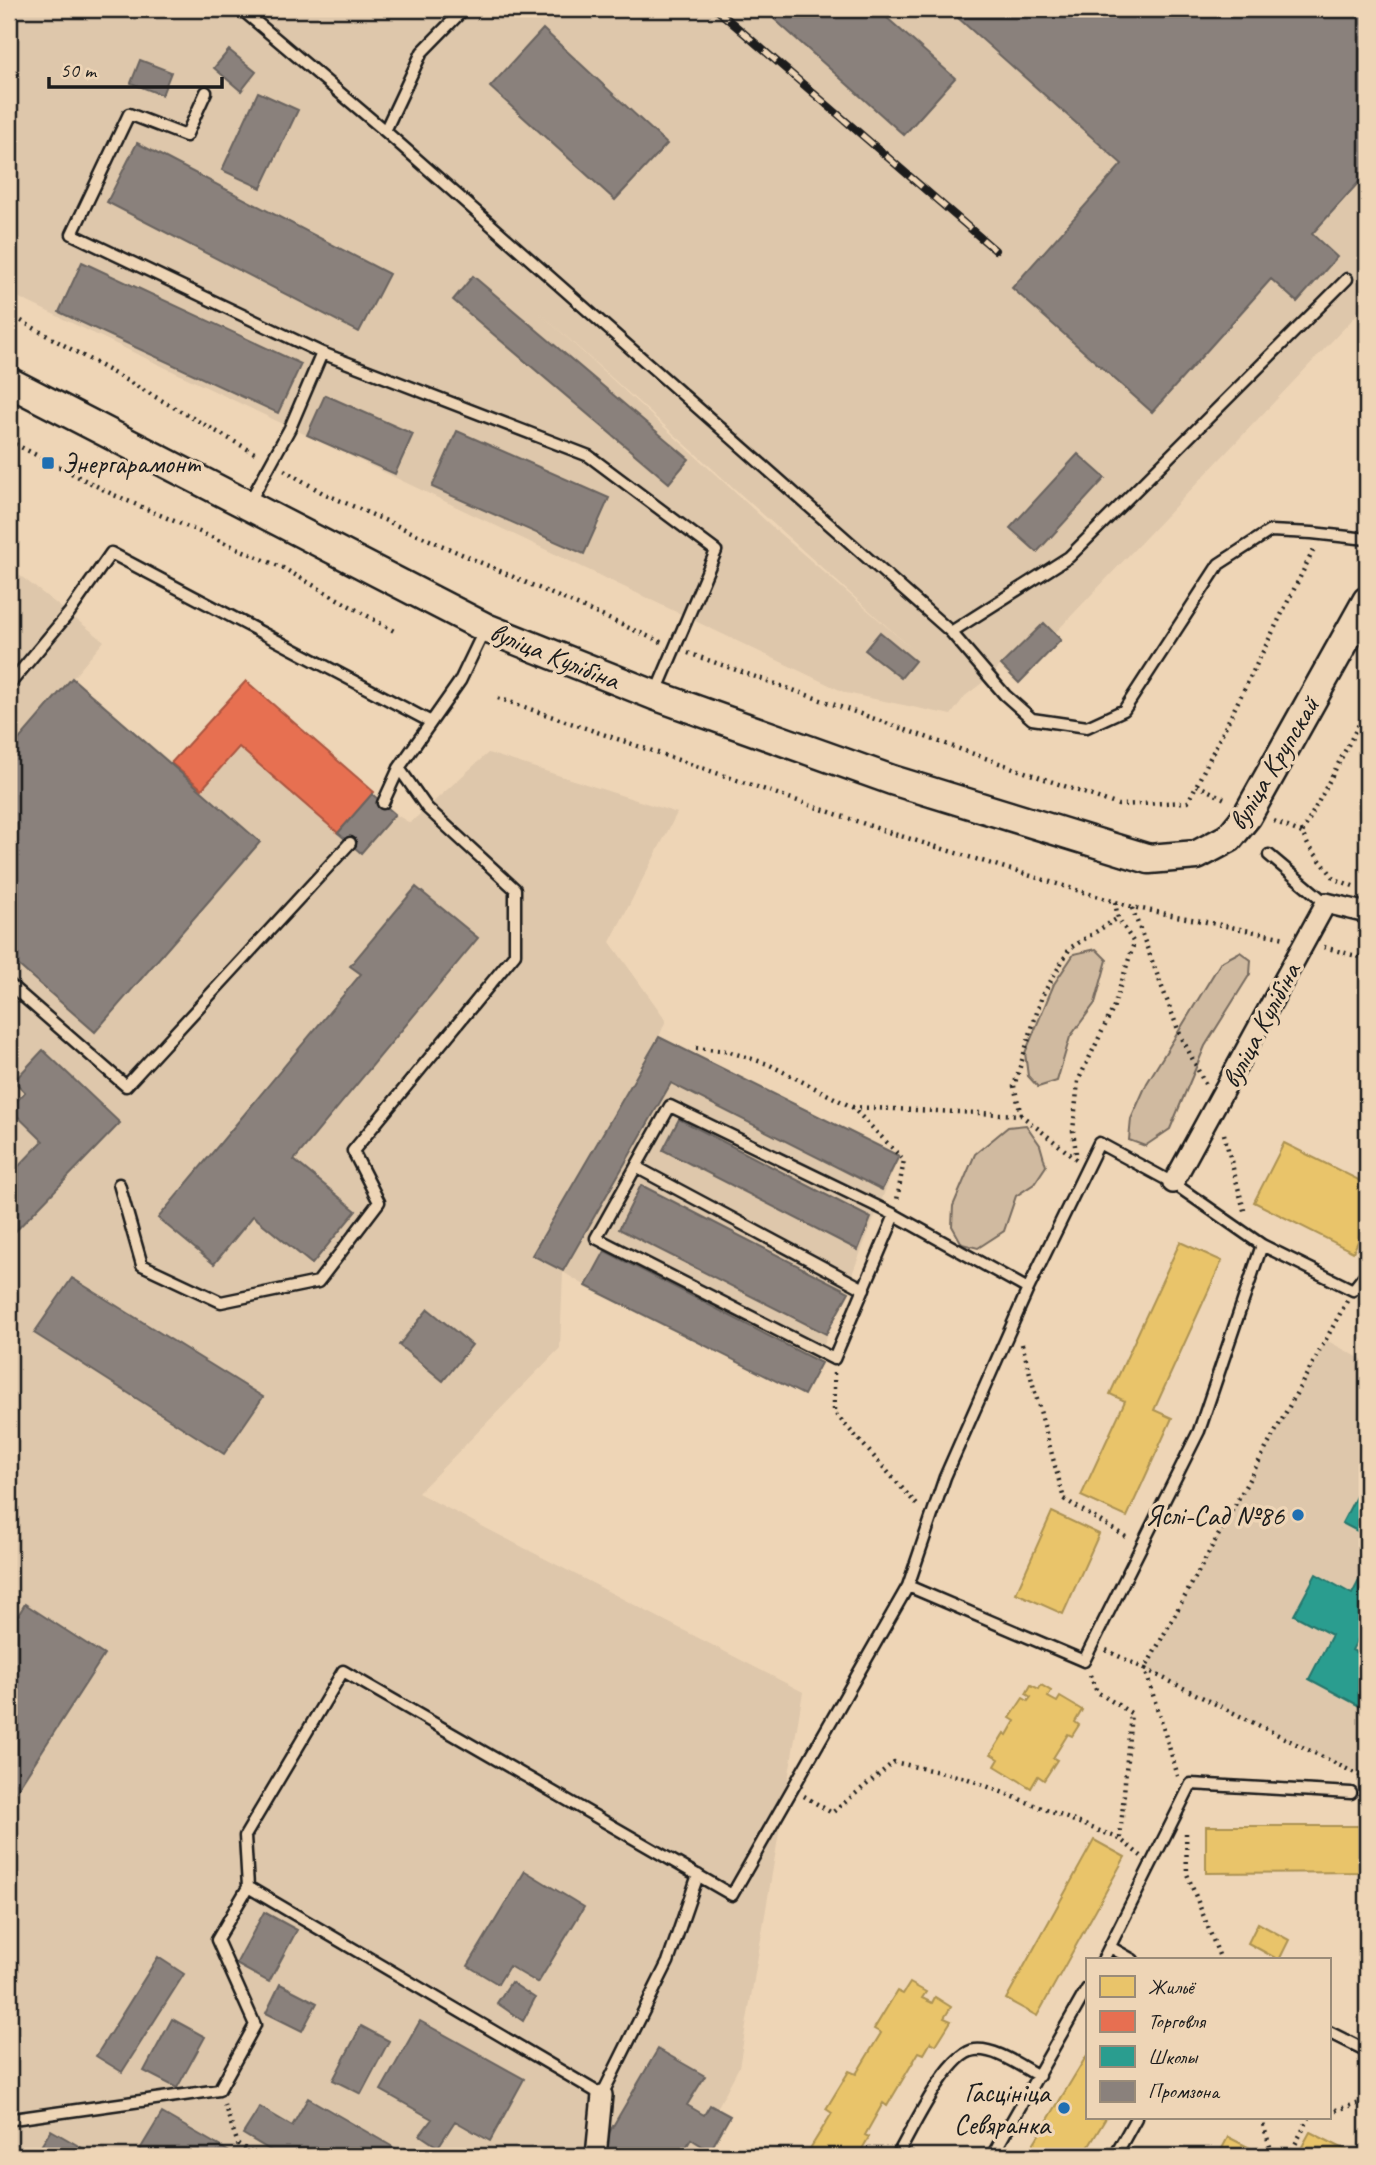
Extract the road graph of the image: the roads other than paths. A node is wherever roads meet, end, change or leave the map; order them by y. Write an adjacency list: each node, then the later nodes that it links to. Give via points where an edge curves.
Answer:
1 (241, 9): 4 (lane)
2 (464, 9): 4 (lane, via 422,52)
3 (206, 92): 6 (lane, via 186,136 130,114 72,234)
4 (385, 131): 12 (lane)
5 (1347, 279): 12 (lane, via 1069,557)
6 (322, 353): 8 (lane, via 290,428); 14 (lane, via 589,456 716,551)
7 (9, 382): 8 (main road, вуліца Кулібіна)
8 (248, 506): 11 (main road, вуліца Кулібіна)
9 (1367, 539): 12 (lane, via 1270,531 1219,564 1124,710 1087,727 1032,719)
10 (1367, 601): 20 (main road, вуліца Крупскай, via 1247,816 1229,838 1197,855)
11 (486, 628): 14 (main road, вуліца Кулібіна); 15 (lane, via 460,681)
12 (951, 632)
13 (9, 685): 15 (lane, via 111,554)
14 (654, 695): 20 (main road, вуліца Кулібіна, via 892,780)
15 (431, 722): 16 (lane)
16 (399, 768): 17 (lane); 25 (lane, via 427,808 515,889 515,954 353,1151 379,1202 318,1282 221,1302 142,1265)
17 (383, 803)
18 (350, 843): 23 (lane, via 126,1086)
19 (1269, 855): 21 (lane)
20 (1132, 856)
21 (1325, 903): 22 (street); 26 (street, вуліца Кулібіна)
22 (1367, 913)
23 (9, 984)
24 (636, 1167): 27 (lane, via 670,1106); 30 (lane); 30 (lane, via 596,1238 834,1359)
25 (119, 1184)
26 (1173, 1184): 28 (lane); 31 (lane, via 1099,1143)
27 (895, 1215): 30 (lane); 31 (lane)
28 (1262, 1245): 29 (lane, via 1353,1290); 32 (lane, via 1199,1431 1084,1661)
29 (1367, 1272)
30 (864, 1289)
31 (1028, 1289): 32 (lane, via 945,1477)
32 (908, 1586): 34 (lane, via 732,1895)
33 (1351, 1793): 36 (lane, via 1191,1784)
34 (698, 1875): 35 (lane, via 343,1671 246,1836); 43 (lane, via 668,1962)
35 (248, 1887): 43 (lane); 44 (lane, via 217,1940 256,2025 219,2090)
36 (1110, 1947): 37 (lane); 38 (lane)
37 (1104, 1958)
38 (1129, 1958)
39 (1086, 1991): 42 (lane)
40 (1330, 2032): 41 (lane)
41 (1367, 2051)
42 (1040, 2076): 47 (lane, via 992,2052 962,2053 947,2070); 48 (lane)
43 (602, 2095): 46 (street)
44 (9, 2118)
45 (1135, 2120): 49 (lane)
46 (596, 2156)
47 (897, 2156)
48 (992, 2156)
49 (1115, 2156)

